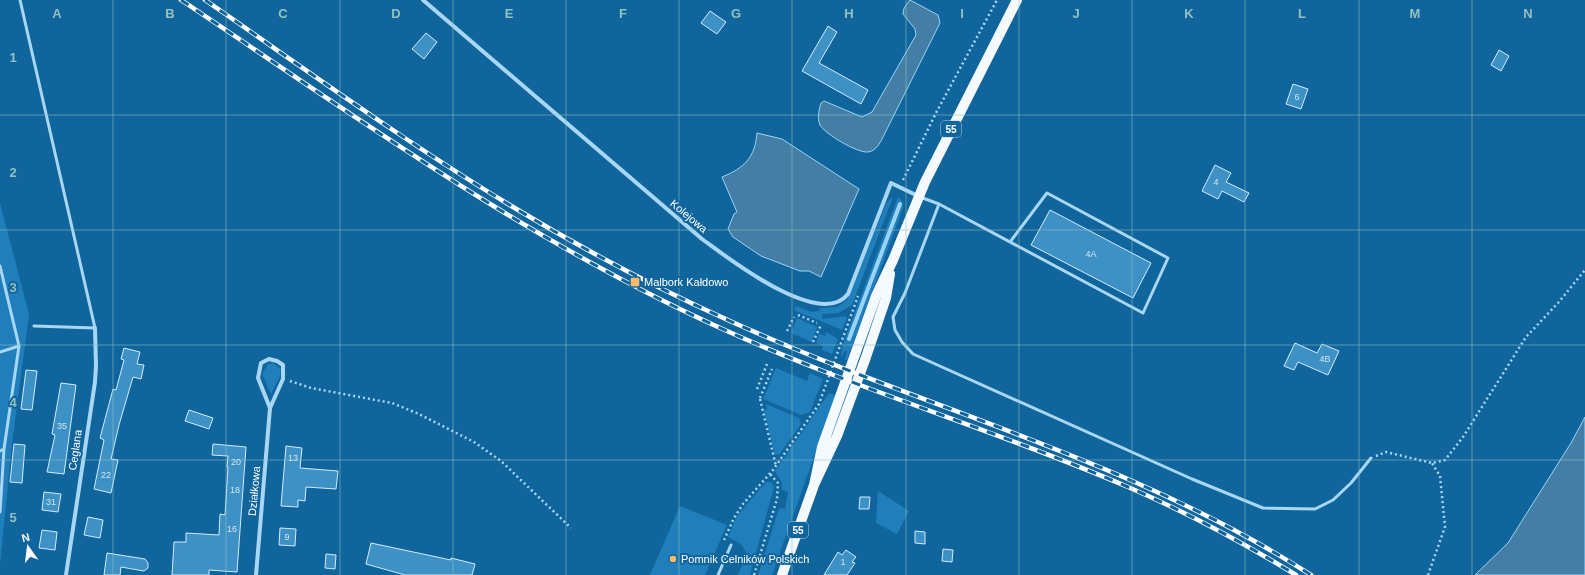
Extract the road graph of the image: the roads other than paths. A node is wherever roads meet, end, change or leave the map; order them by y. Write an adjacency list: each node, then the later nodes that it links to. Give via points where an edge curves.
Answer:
1 (20, 0): 9 (lane)
2 (423, 0): 4 (street, Kolejowa, via 702,239 739,267 801,300 821,305 837,304 844,300 890,183)
3 (1016, 0): 4 (main road, 55)
4 (919, 196): 5 (lane); 21 (main road, 55, via 876,296 837,401 822,447 814,485)
5 (939, 204): 6 (lane); 15 (lane, via 905,293 893,317 895,330 913,354 1192,480 1263,508 1315,509 1333,500)
6 (1010, 242): 6 (lane, via 1143,313 1168,258 1047,193)
7 (0, 266): 10 (lane)
8 (34, 326): 9 (lane)
9 (95, 328): 18 (street, Ceglana, via 96,366)
10 (19, 346): 11 (lane); 13 (lane)
11 (0, 352)
12 (270, 408): 12 (street, Działkowa, via 283,379 283,365 269,359 260,363 258,378); 19 (street, Działkowa)
13 (4, 449): 14 (lane); 16 (lane)
14 (0, 451)
15 (1371, 458)
16 (0, 512)
17 (731, 545): 20 (lane)
18 (66, 575)
19 (256, 575)
20 (718, 575)
21 (782, 575)

